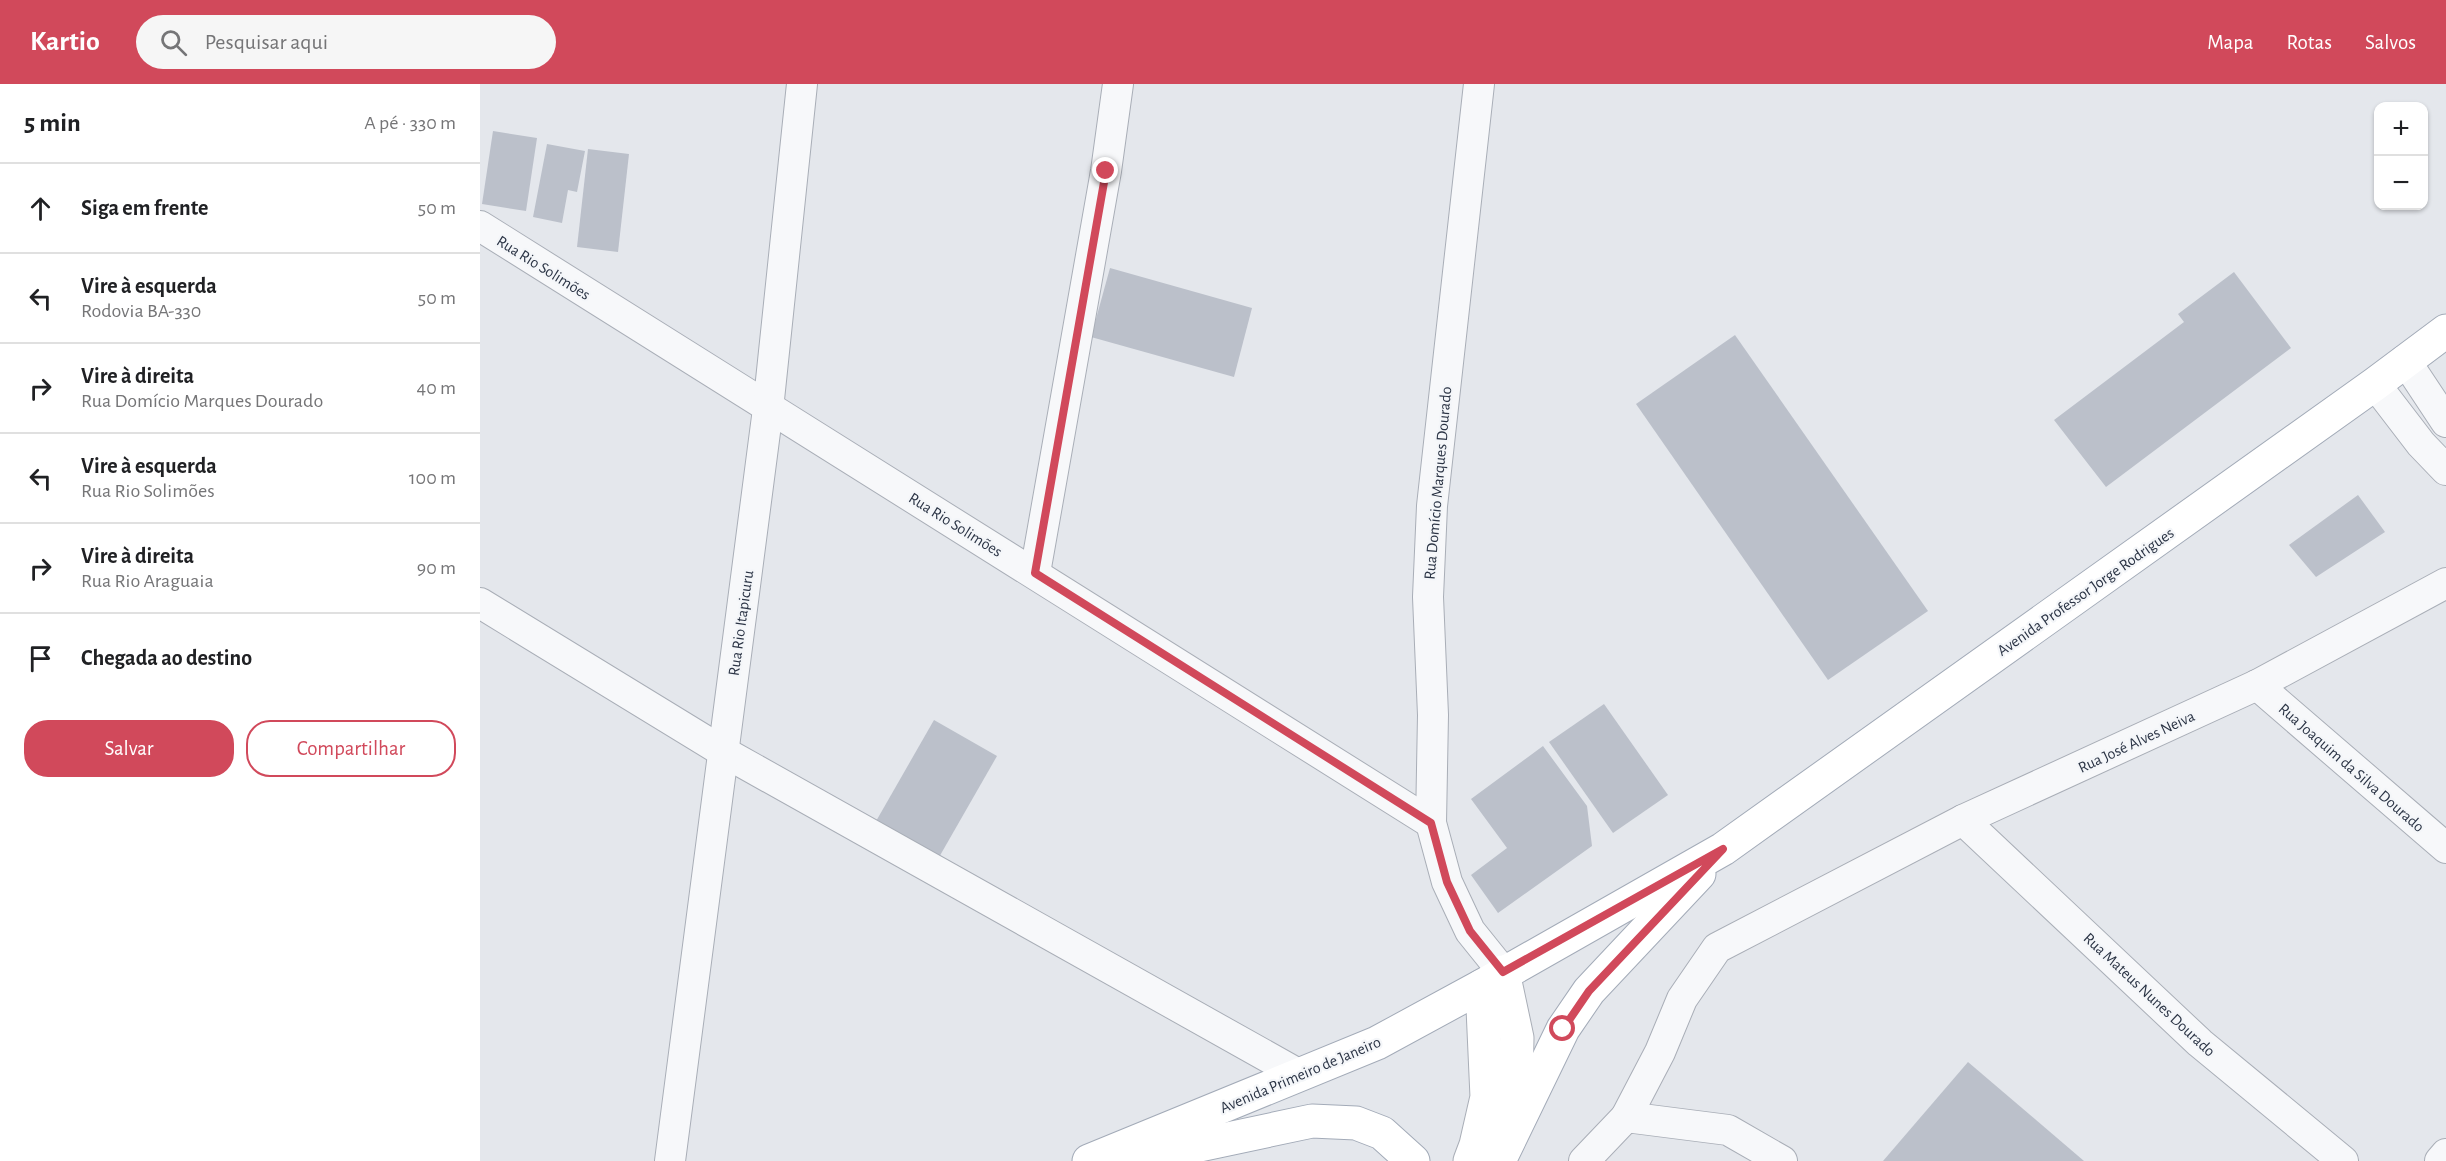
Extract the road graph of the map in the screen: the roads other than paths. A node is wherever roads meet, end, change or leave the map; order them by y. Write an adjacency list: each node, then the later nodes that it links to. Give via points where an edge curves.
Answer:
1 (802, 84): 8 (street, Rua Rio Itapicuru)
2 (1118, 84): 11 (street)
3 (1479, 84): 17 (street, Rua Domício Marques Dourado, via 1432,506 1428,597 1433,715)
4 (480, 226): 8 (street, Rua Rio Solimões)
5 (2446, 331): 6 (main road, Avenida Professor Jorge Rodrigues)
6 (2405, 360): 7 (main road, Avenida Professor Jorge Rodrigues); 9 (street)
7 (2375, 384): 10 (street); 19 (main road, Avenida Professor Jorge Rodrigues)
8 (768, 409): 11 (street, Rua Rio Solimões); 15 (street, Rua Rio Itapicuru)
9 (2446, 422)
10 (2446, 470)
11 (1035, 573): 17 (street, Rua Rio Solimões)
12 (2446, 583): 14 (street, Rua José Alves Neiva)
13 (480, 603): 15 (street)
14 (2258, 685): 16 (street, Rua José Alves Neiva); 18 (street, Rua Joaquim da Silva Dourado)
15 (722, 751): 21 (street); 25 (street, Rua Rio Itapicuru)
16 (1963, 820): 22 (street, Rua José Alves Neiva, via 1717,948 1682,999); 31 (street, Rua Mateus Nunes Dourado, via 2200,1042)
17 (1431, 823): 20 (street, Rua Domício Marques Dourado, via 1447,882)
18 (2446, 848)
19 (1723, 849): 20 (main road, Avenida Primeiro de Janeiro); 24 (main road, via 1589,991 1563,1029)
20 (1493, 979): 21 (main road, Avenida Primeiro de Janeiro, via 1377,1043); 24 (main road, via 1517,1038 1516,1088)
21 (1300, 1075): 26 (main road, Avenida Primeiro de Janeiro)
22 (1626, 1117): 29 (street, Rua José Alves Neiva); 30 (street, via 1728,1130)
23 (2446, 1154): 32 (street)
24 (1490, 1160)
25 (670, 1161)
26 (1089, 1161)
27 (1126, 1161): 28 (main road, via 1312,1121 1356,1123 1382,1133)
28 (1413, 1161)
29 (1584, 1161)
30 (1782, 1161)
31 (2343, 1161)
32 (2440, 1161)

